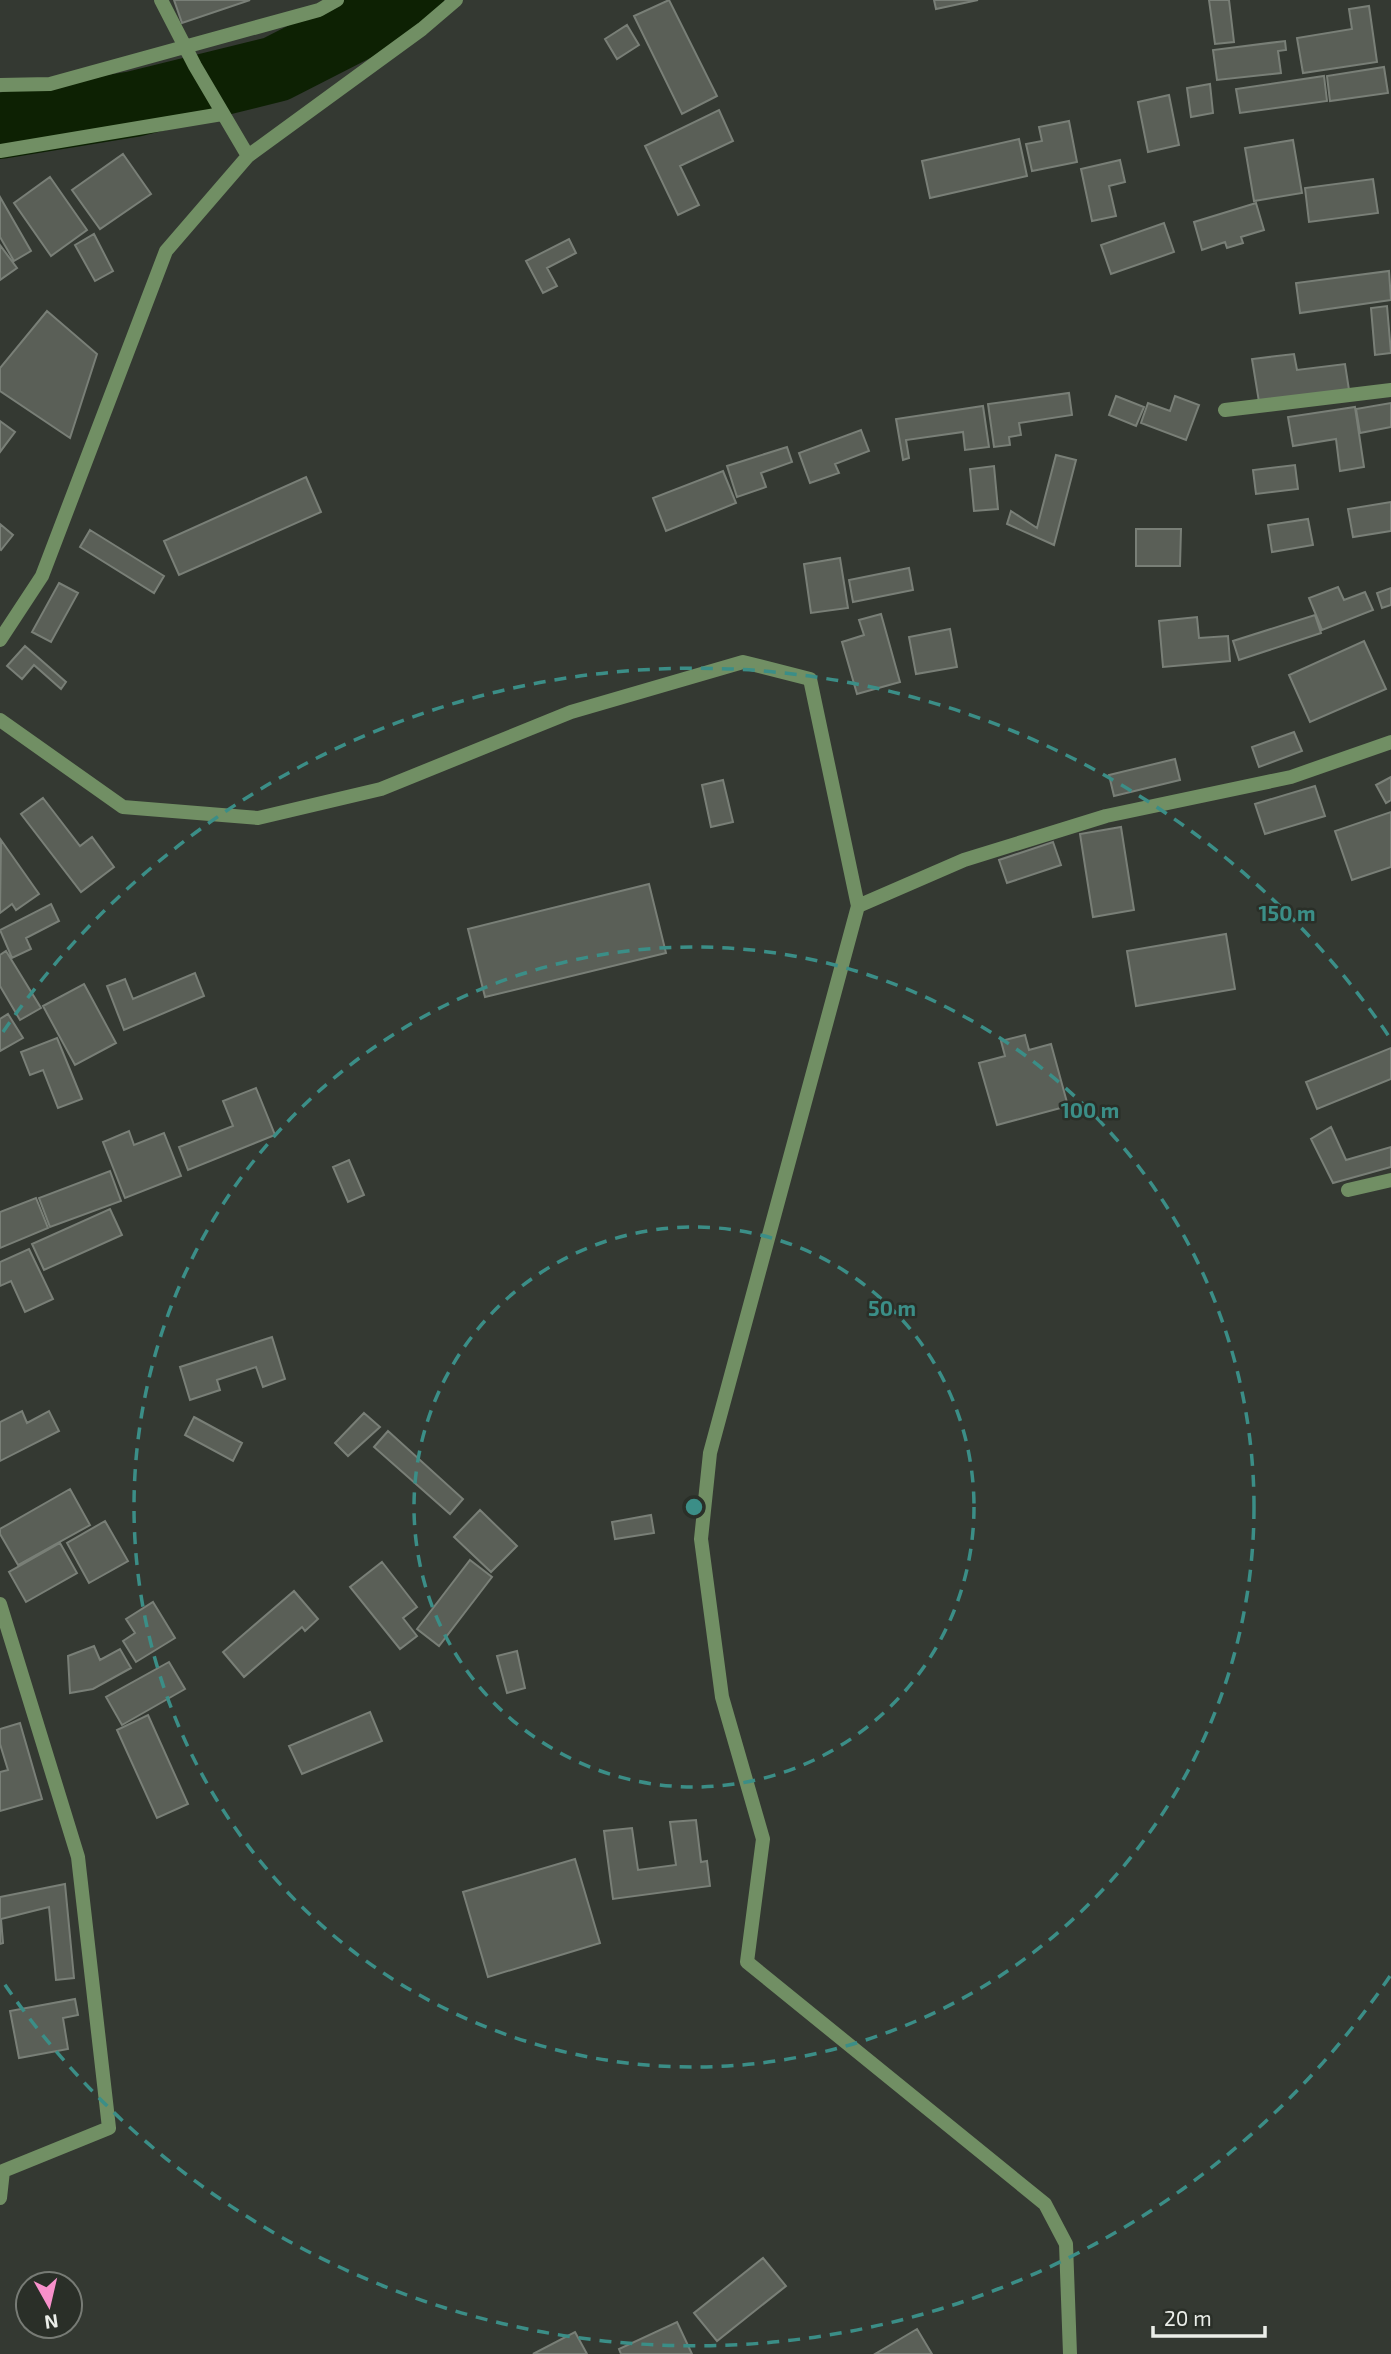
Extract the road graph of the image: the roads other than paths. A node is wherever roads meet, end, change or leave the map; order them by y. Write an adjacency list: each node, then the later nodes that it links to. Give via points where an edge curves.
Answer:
1 (161, 0): 4 (street)
2 (337, 0): 4 (street, via 319,10)
3 (456, 0): 8 (street)
4 (185, 46): 5 (street, via 50,84); 6 (street)
5 (0, 85)
6 (219, 109): 7 (street); 8 (street)
7 (0, 151)
8 (248, 156): 11 (street, via 166,251 42,576)
9 (1391, 390): 10 (street)
10 (1225, 410)
11 (0, 640)
12 (0, 720): 14 (street, via 123,807 258,818 381,789 571,712 743,662 810,679)
13 (1391, 742): 14 (street, via 1291,777 1106,816 964,860)
14 (858, 906): 19 (street, via 710,1452 701,1539 722,1698 763,1839 747,1962 1045,2204 1066,2244)
15 (1391, 1180): 16 (street)
16 (1348, 1190)
17 (0, 1604): 18 (street, via 78,1857 109,2128 3,2171)
18 (0, 2198)
19 (1070, 2354)

